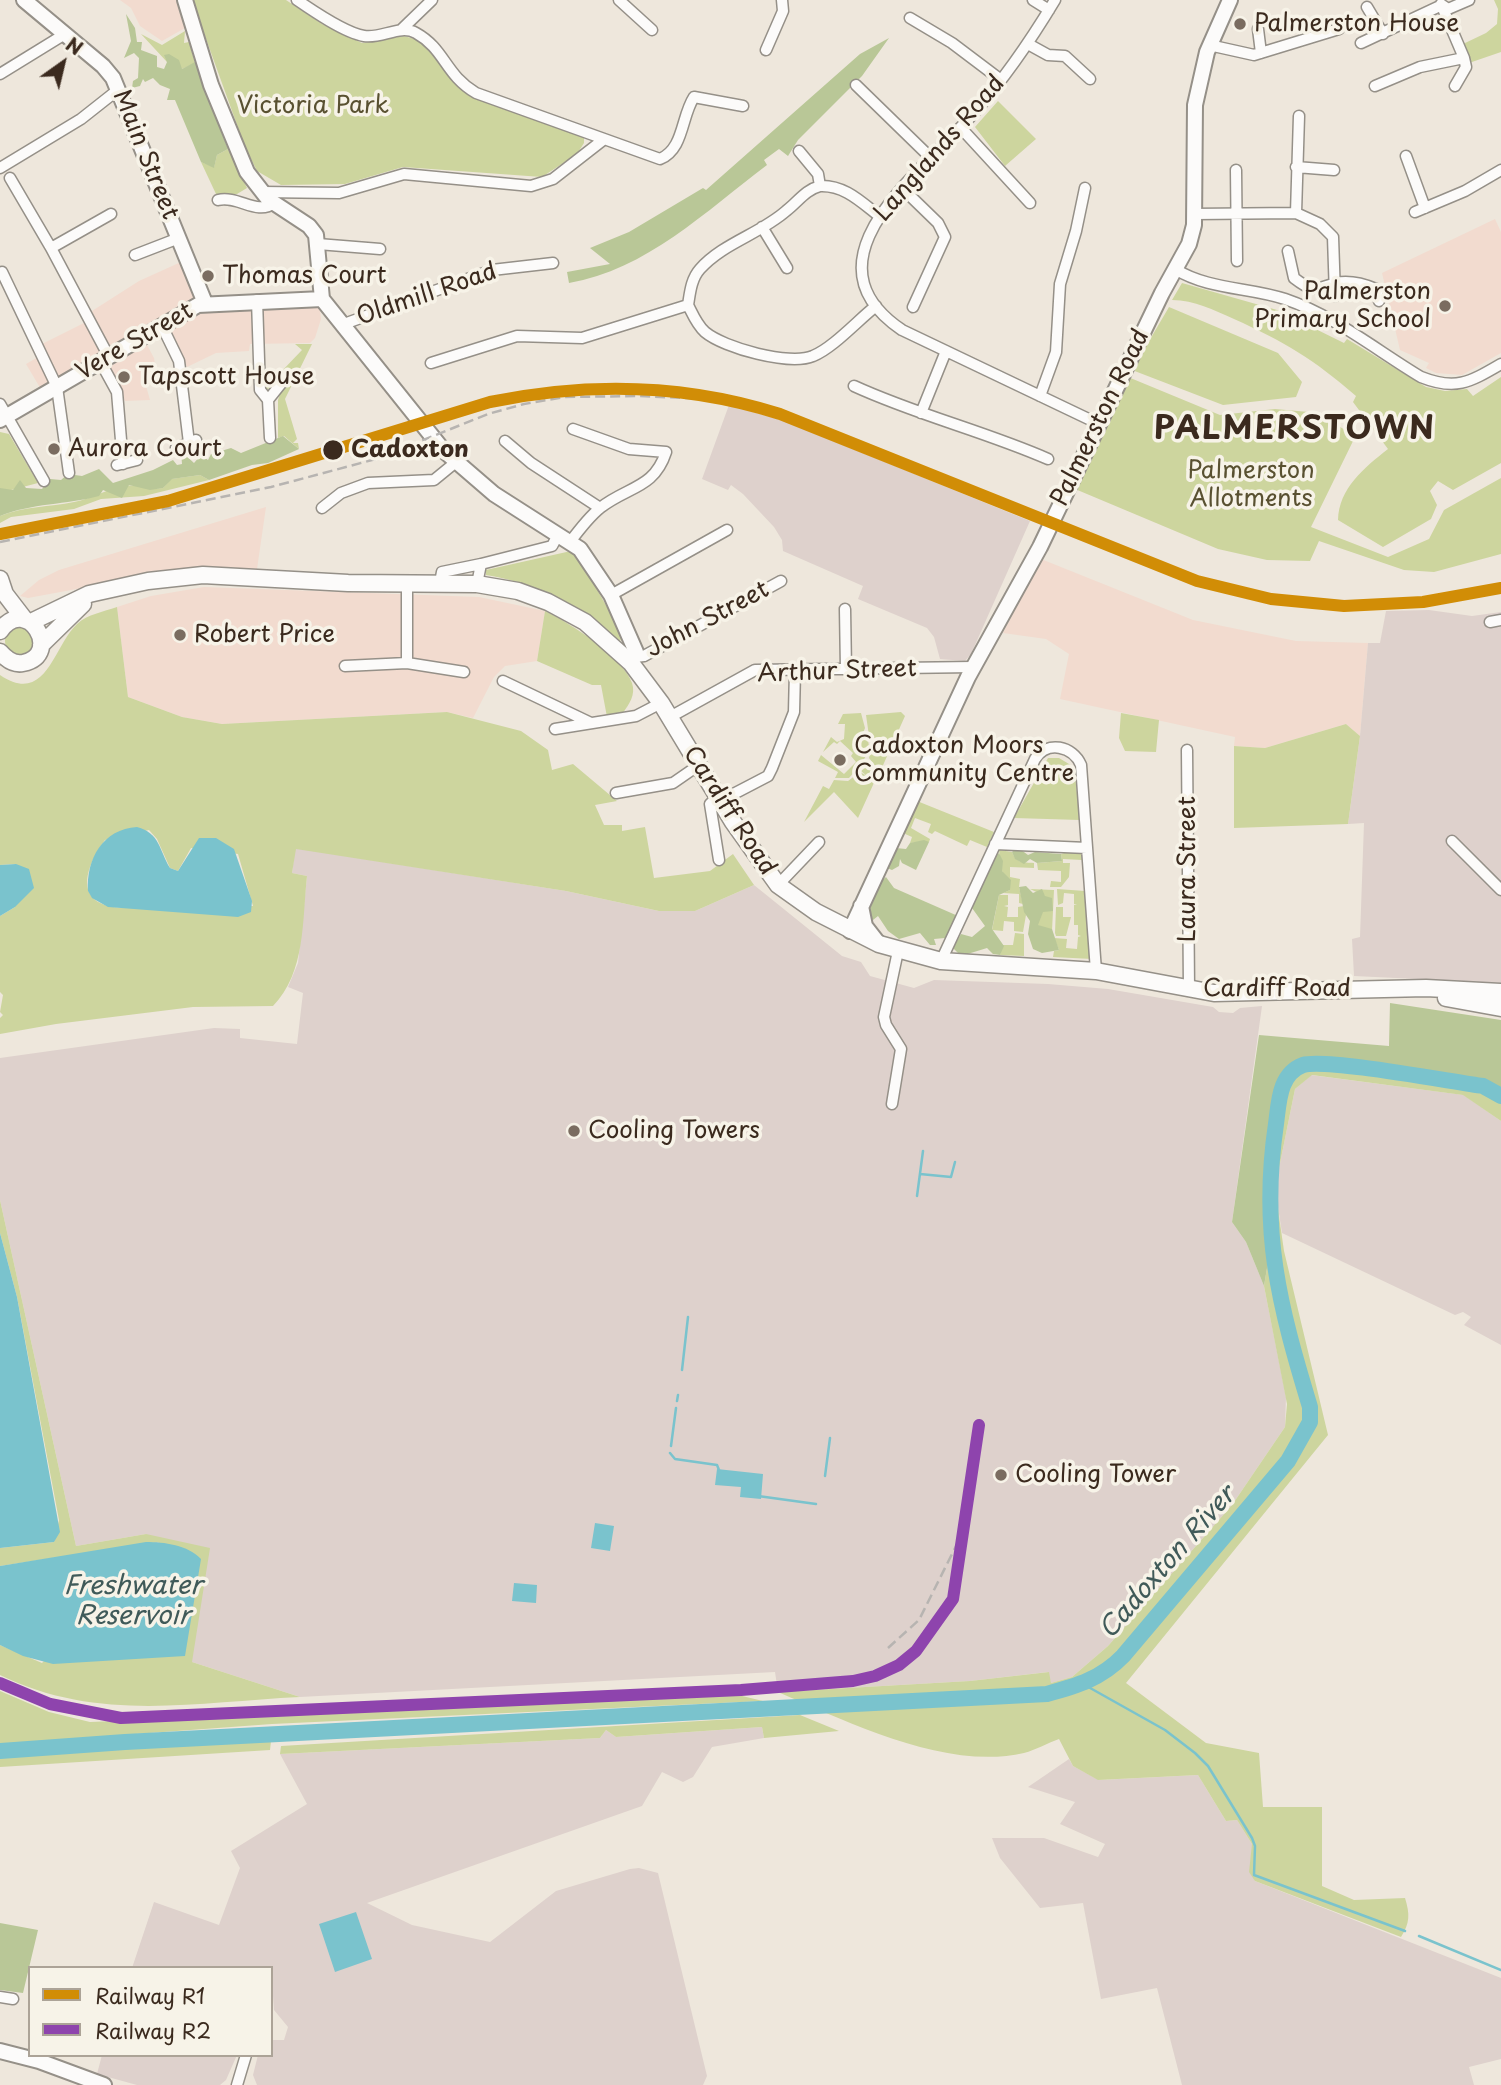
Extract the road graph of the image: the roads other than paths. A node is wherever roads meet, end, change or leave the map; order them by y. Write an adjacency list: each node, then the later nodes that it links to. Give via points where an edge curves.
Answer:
1 (24, 0): 19 (street, Main Street)
2 (184, 0): 50 (street, via 235,146)
3 (297, 0): 15 (street, via 362,36)
4 (432, 0): 15 (street)
5 (619, 0): 18 (street)
6 (782, 0): 24 (street, via 783,10)
7 (1033, 0): 13 (street)
8 (1055, 0): 13 (street, Langlands Road)
9 (1469, 0): 11 (street, via 1448,9)
10 (1225, 2): 23 (street, Palmerston Road)
11 (1440, 2): 20 (street); 26 (street)
12 (1367, 7): 20 (street)
13 (1049, 10): 22 (street, Langlands Road)
14 (910, 18): 29 (street)
15 (402, 29): 37 (street, via 414,31 435,46 459,83 476,93)
16 (1258, 29): 25 (street)
17 (1339, 29): 25 (street)
18 (652, 30)
19 (65, 34): 27 (street); 33 (street, Main Street, via 103,66)
20 (1383, 34): 21 (street)
21 (1361, 43)
22 (1028, 44): 28 (street, via 1048,55 1065,56); 29 (street, Langlands Road)
23 (1209, 45): 25 (street, via 1250,55); 56 (street, Palmerston Road, via 1194,110)
24 (766, 50)
25 (1261, 53)
26 (1464, 58): 31 (street, via 1420,67); 32 (street, via 1465,67)
27 (0, 74)
28 (1090, 79)
29 (1001, 80): 36 (street, Langlands Road)
30 (856, 85): 40 (street)
31 (1375, 86)
32 (1455, 86)
33 (119, 89): 41 (street, via 81,120); 60 (street, Main Street)
34 (743, 106): 37 (street, via 694,97 677,145 660,159)
35 (1299, 116): 42 (street)
36 (961, 128): 40 (street, Langlands Road); 53 (street)
37 (603, 140): 50 (street, via 553,179 530,186 404,174 339,193)
38 (799, 151): 47 (street, via 818,174)
39 (1406, 156): 45 (street, via 1420,210)
40 (932, 159): 48 (street, Langlands Road)
41 (1, 165)
42 (1296, 167): 44 (street); 54 (street)
43 (1236, 170): 57 (street)
44 (1334, 170)
45 (1501, 170)
46 (10, 178): 62 (street)
47 (820, 186): 58 (street, via 848,192); 59 (street, via 810,188)
48 (903, 188): 58 (street, Langlands Road); 79 (street, via 938,223 945,237)
49 (1085, 188): 89 (street, via 1059,284 1056,352)
50 (262, 192): 52 (street)
51 (218, 200): 52 (street, via 230,197 259,208)
52 (274, 203): 61 (street, via 309,226)
53 (1030, 203)
54 (1296, 213): 57 (street); 71 (street, via 1320,223 1333,237)
55 (111, 214): 62 (street)
56 (1194, 214): 57 (street); 69 (street, Palmerston Road, via 1193,233)
57 (1237, 214): 66 (street)
58 (878, 215): 78 (street, Langlands Road, via 864,244 863,261 865,282)
59 (762, 227): 68 (street); 77 (street, via 698,271)
60 (179, 238): 65 (street); 76 (street, Main Street)
61 (318, 244): 63 (street); 73 (street)
62 (51, 248): 83 (street)
63 (380, 249)
64 (1288, 251): 71 (street, via 1294,278 1307,288 1321,290)
65 (135, 255)
66 (1237, 261)
67 (553, 262): 80 (street, Oldmill Road, via 492,270)
68 (787, 268)
69 (1175, 269): 85 (street, via 1222,287 1282,298 1316,311 1437,384 1475,379); 93 (street, Palmerston Road)
70 (2, 272): 88 (street)
71 (1336, 283): 72 (street); 75 (street, via 1376,289)
72 (1335, 296)
73 (322, 299): 74 (street, Vere Street); 80 (street)
74 (257, 300): 76 (street, Vere Street); 90 (street, via 260,390)
75 (1379, 301)
76 (205, 303): 81 (street, Vere Street)
77 (688, 305): 78 (street, via 706,333 725,343 777,358 798,359 813,356); 84 (street, via 582,338 517,337)
78 (876, 306): 82 (street, Langlands Road, via 902,330)
79 (914, 307)
80 (344, 324): 100 (street, via 424,429)
81 (162, 326): 83 (street, Vere Street); 97 (street, via 179,361 192,441)
82 (946, 351): 89 (street, Langlands Road); 91 (street)
83 (104, 359): 88 (street, Vere Street); 99 (street, via 117,392 120,463)
84 (431, 363)
85 (1501, 364)
86 (284, 380): 90 (street)
87 (854, 386): 91 (street)
88 (57, 387): 92 (street, Vere Street); 101 (street)
89 (1041, 396): 93 (street, Langlands Road)
90 (268, 400): 95 (street)
91 (922, 413): 98 (street)
92 (2, 414): 102 (street)
93 (1099, 424): 123 (street, Palmerston Road, via 1045,536)
94 (573, 429): 104 (street, via 629,449 666,452 653,478)
95 (270, 438)
96 (505, 441): 104 (street)
97 (176, 448)
98 (1048, 459)
99 (137, 460)
100 (456, 462): 103 (street, via 434,480 368,483 341,493); 106 (street, via 494,494)
101 (69, 473)
102 (44, 481)
103 (322, 508)
104 (600, 508): 106 (street)
105 (727, 530): 114 (street)
106 (564, 538): 107 (street, via 552,546); 114 (street, via 591,564)
107 (481, 564): 110 (street, via 442,572); 111 (street)
108 (781, 581): 120 (street, John Street)
109 (407, 583): 110 (main road, Cardiff Road); 113 (main road, Cardiff Road, via 203,575 148,581); 121 (street)
110 (440, 583): 111 (main road, Cardiff Road)
111 (477, 584): 120 (main road, Cardiff Road, via 518,590 565,610)
112 (2, 587): 116 (main road); 117 (main road)
113 (100, 593): 116 (main road, Cardiff Road); 118 (main road, Cardiff Road, via 70,614)
114 (611, 595): 120 (street, via 636,645)
115 (845, 609): 124 (street)
116 (28, 621): 117 (main road, Cardiff Road, via 12,620); 118 (main road, via 39,631)
117 (1, 629)
118 (41, 645): 119 (main road, Cardiff Road, via 37,655 25,663)
119 (2, 655)
120 (633, 660): 128 (main road, Cardiff Road)
121 (407, 663): 122 (street); 126 (street)
122 (345, 666)
123 (973, 667): 124 (street, Arthur Street); 142 (street, Palmerston Road)
124 (846, 670): 125 (street, Arthur Street)
125 (795, 671): 128 (street, Arthur Street, via 755,670); 134 (street, via 794,712 768,776)
126 (464, 672)
127 (503, 681): 129 (street)
128 (665, 710): 129 (street, Arthur Street); 132 (main road, Cardiff Road)
129 (591, 723): 130 (street, Arthur Street)
130 (555, 729)
131 (1187, 750): 148 (street, Laura Street)
132 (699, 765): 133 (street, via 673,783); 134 (main road, Cardiff Road)
133 (616, 793)
134 (719, 799): 139 (street, via 710,804); 140 (main road, Cardiff Road)
135 (1452, 841): 141 (street)
136 (819, 842): 140 (street)
137 (995, 844): 138 (street); 138 (street, via 1035,759 1042,750 1054,747 1075,755 1081,765); 146 (street)
138 (1087, 848): 147 (street)
139 (719, 860)
140 (778, 885): 143 (main road, Cardiff Road)
141 (1501, 890)
142 (861, 906): 143 (street, Palmerston Road); 144 (street, via 865,926)
143 (850, 931): 144 (main road, Cardiff Road)
144 (879, 944): 145 (main road, Cardiff Road)
145 (898, 951): 146 (main road, Cardiff Road); 152 (street, via 884,1011 886,1025 901,1049)
146 (941, 961): 147 (main road, Cardiff Road)
147 (1096, 971): 148 (main road, Cardiff Road)
148 (1188, 989): 149 (main road, Cardiff Road, via 1228,994)
149 (1402, 989): 150 (main road, Cardiff Road); 151 (main road, Cardiff Road)
150 (1501, 992)
151 (1501, 1008)
152 (892, 1104)
153 (0, 1997): 154 (street)
154 (13, 1999)
155 (0, 2051): 157 (street)
156 (245, 2057): 158 (street)
157 (104, 2085)
158 (237, 2085)

